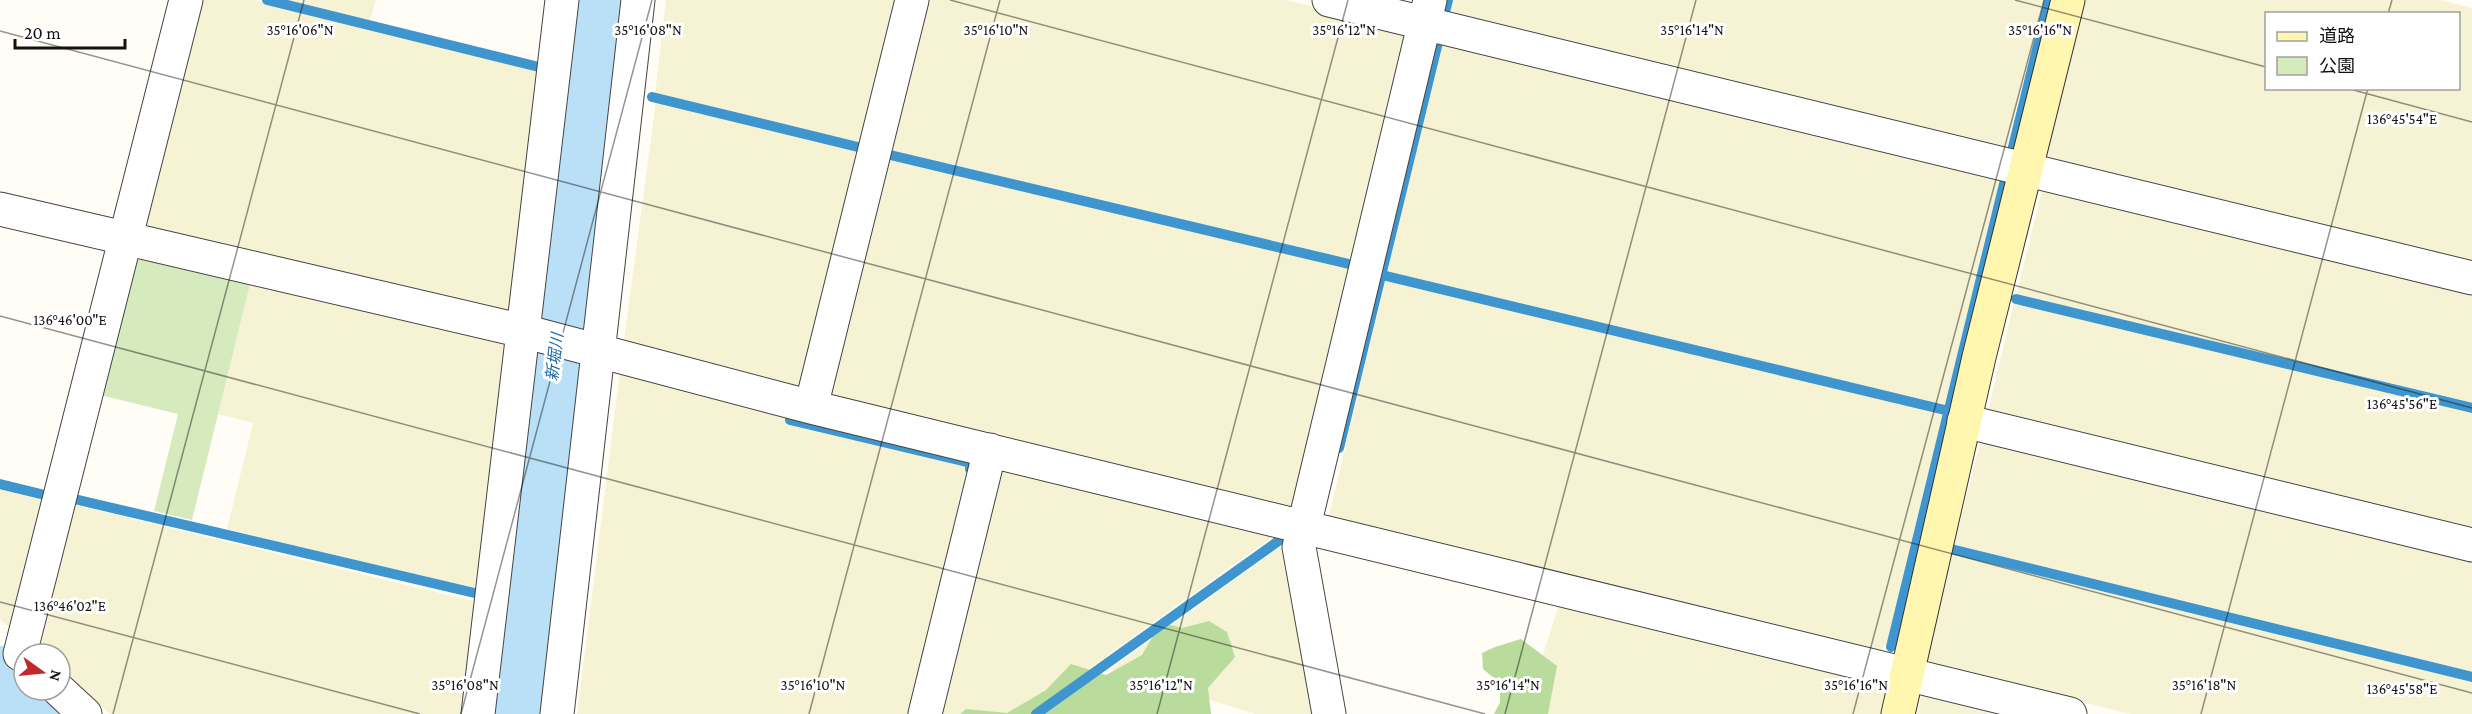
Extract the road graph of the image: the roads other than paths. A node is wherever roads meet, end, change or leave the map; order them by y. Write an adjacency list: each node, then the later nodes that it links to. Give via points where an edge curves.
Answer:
1 (186, 0): 10 (street)
2 (562, 0): 12 (street)
3 (638, 0): 13 (street)
4 (912, 0): 14 (street)
5 (1329, 0): 7 (street)
6 (2068, 0): 8 (street)
7 (1427, 11): 8 (street); 17 (street)
8 (2027, 170): 11 (street); 15 (street)
9 (0, 209): 10 (street)
10 (126, 240): 12 (street); 19 (street)
11 (2472, 279)
12 (523, 330): 13 (street); 23 (street)
13 (600, 351): 14 (street); 24 (street)
14 (811, 407): 16 (street)
15 (1964, 421): 18 (street); 20 (street)
16 (990, 450): 17 (street); 25 (street)
17 (1305, 526): 20 (street); 26 (street, via 1299,547)
18 (2472, 545)
19 (17, 642)
20 (1905, 675): 27 (street); 28 (street)
21 (72, 702): 22 (street)
22 (86, 714)
23 (478, 714)
24 (557, 714)
25 (925, 714)
26 (1329, 714)
27 (1898, 714)
28 (2070, 714)

